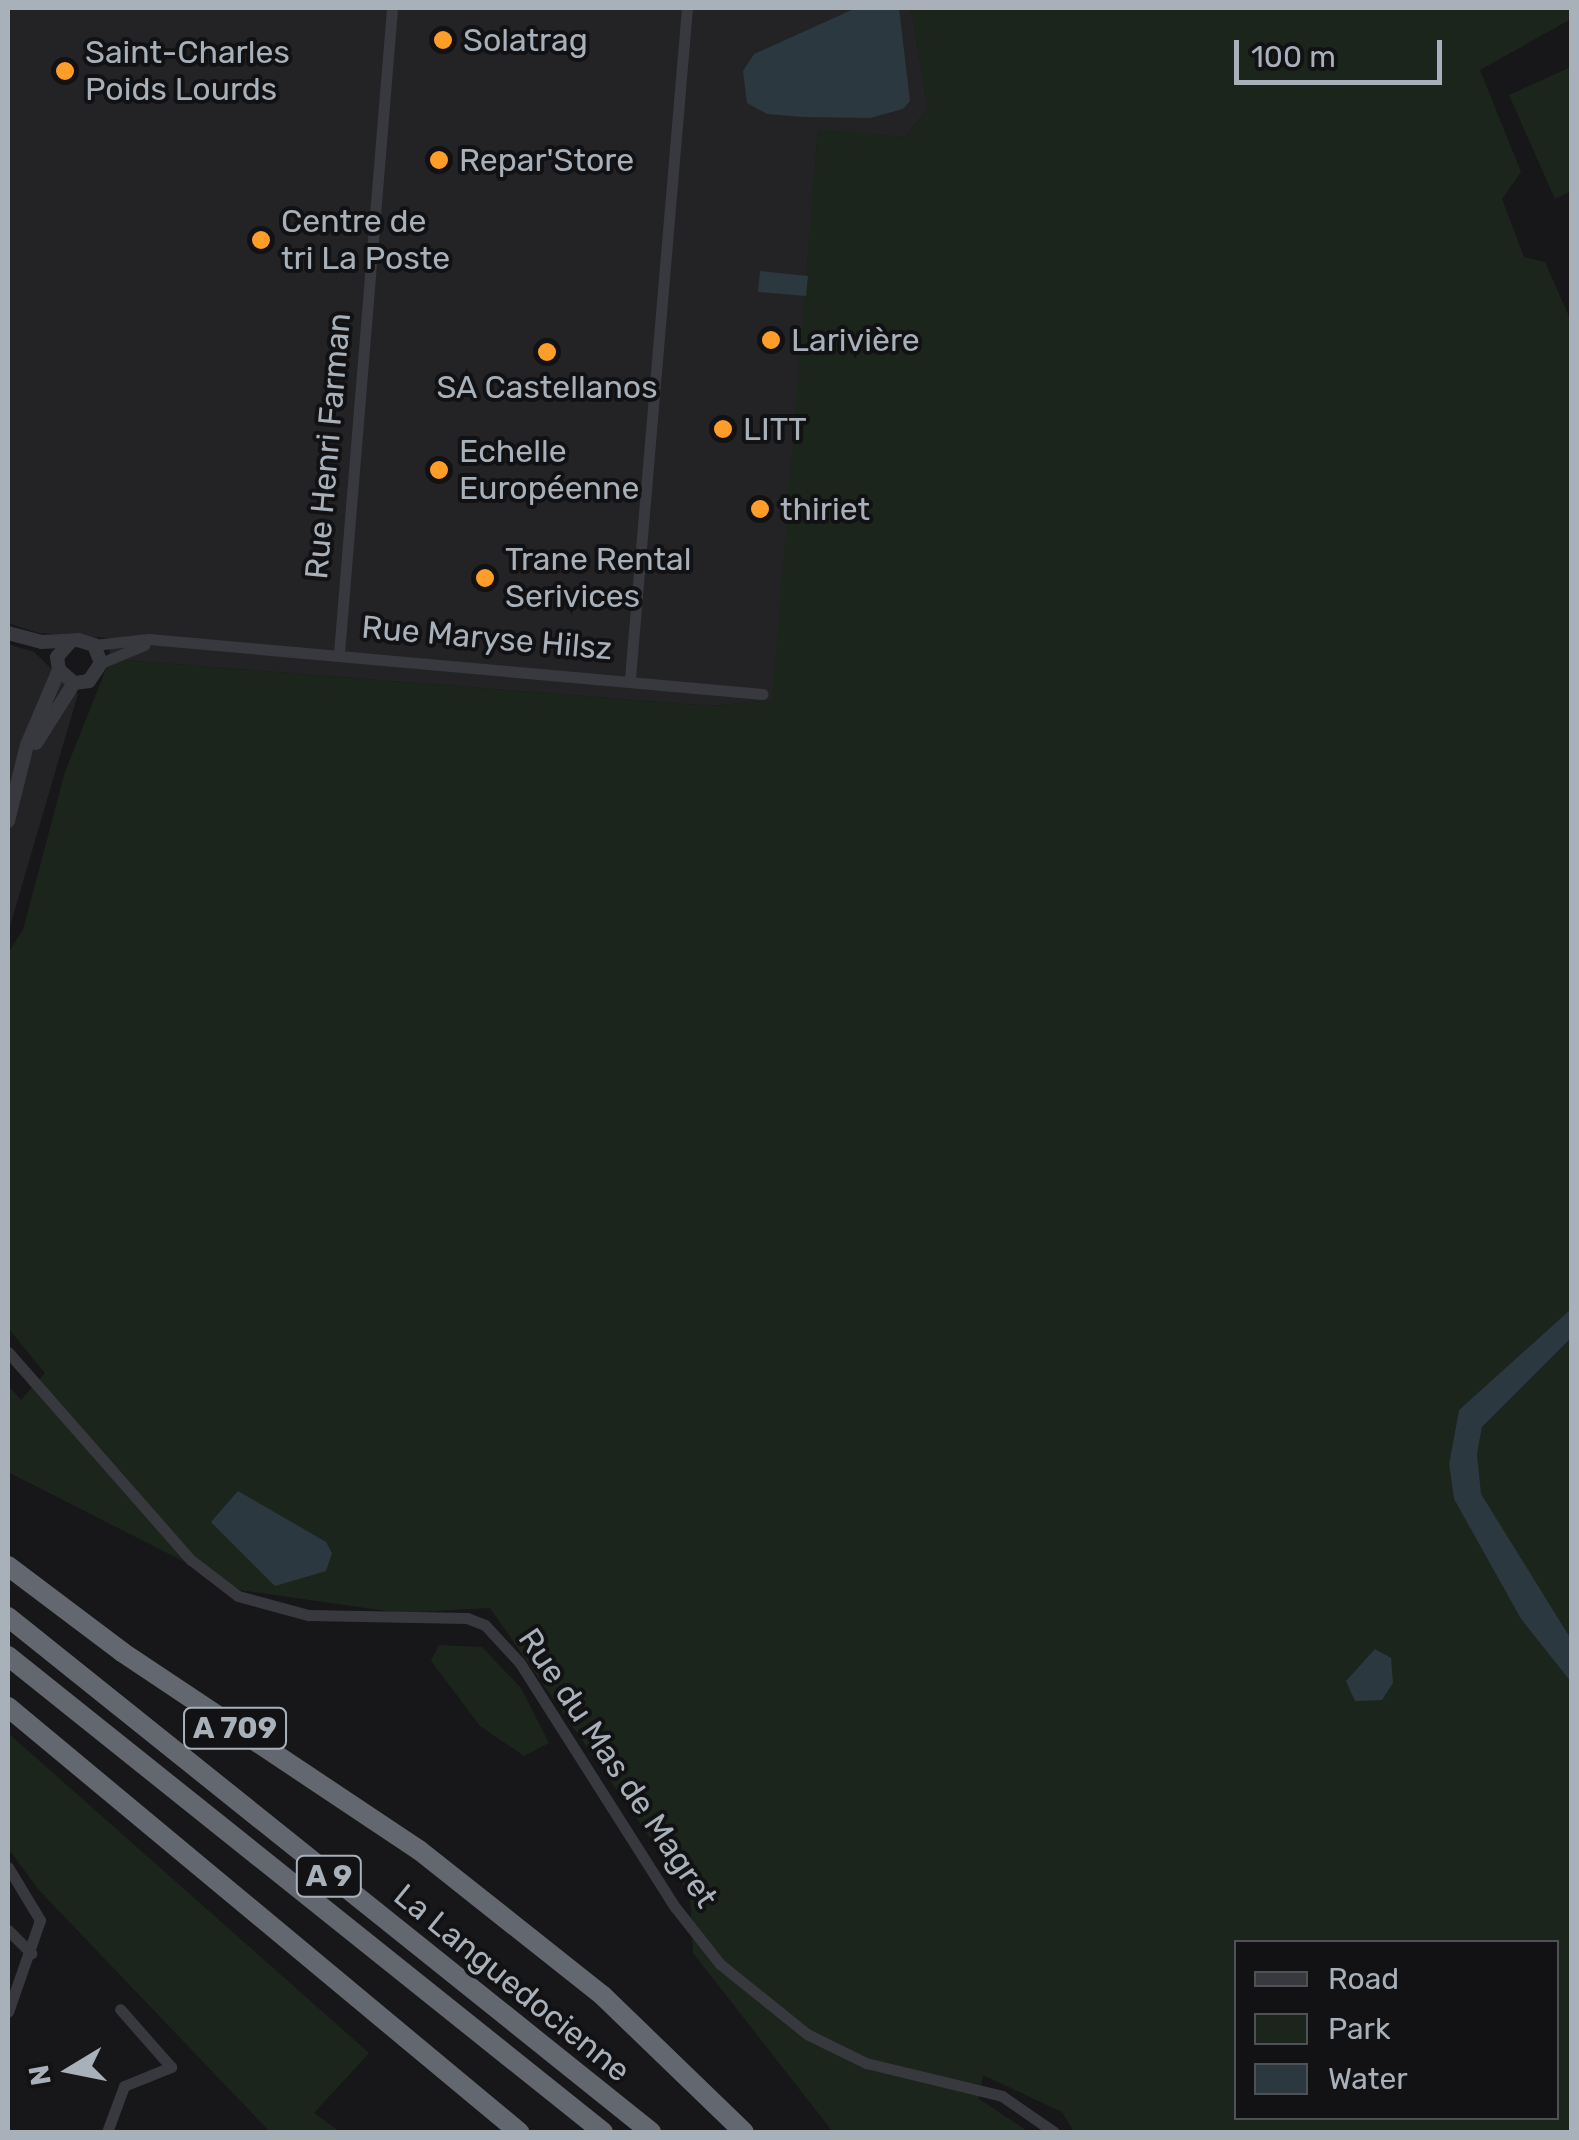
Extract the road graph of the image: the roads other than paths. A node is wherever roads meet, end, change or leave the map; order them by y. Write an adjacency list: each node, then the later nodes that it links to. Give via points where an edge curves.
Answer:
1 (392, 8): 8 (street, Rue Henri Farman)
2 (687, 8): 11 (street, Rue Maryse Hilsz)
3 (8, 632): 4 (street)
4 (30, 640): 5 (street); 10 (street)
5 (71, 641): 7 (street); 10 (street)
6 (162, 641): 7 (street); 8 (street); 9 (street)
7 (94, 646): 9 (street)
8 (340, 653): 11 (street, Rue Maryse Hilsz)
9 (101, 663): 12 (street, via 90,681)
10 (58, 664): 12 (street); 14 (street)
11 (630, 678): 13 (street, Rue Maryse Hilsz)
12 (74, 682): 14 (street)
13 (763, 694)
14 (22, 765): 15 (street)
15 (8, 822)
16 (8, 1352): 31 (street, Rue du Mas de Magret, via 191,1560 238,1596 308,1615 466,1618 485,1625 520,1663 675,1907 720,1964 808,2034 866,2064 1002,2096)
17 (8, 1566): 30 (highway, A 709, via 122,1652 419,1850 602,1994)
18 (8, 1617): 29 (highway, La Languedocienne / A 9)
19 (8, 1656): 28 (highway, La Languedocienne / A 9)
20 (8, 1708): 27 (highway)
21 (8, 1866): 23 (street, via 40,1920)
22 (8, 1930): 23 (street)
23 (31, 1953): 25 (street)
24 (120, 2009): 26 (street, via 172,2067 124,2086)
25 (8, 2012)
26 (107, 2132)
27 (519, 2132)
28 (602, 2132)
29 (652, 2132)
30 (744, 2132)
31 (1054, 2132)

